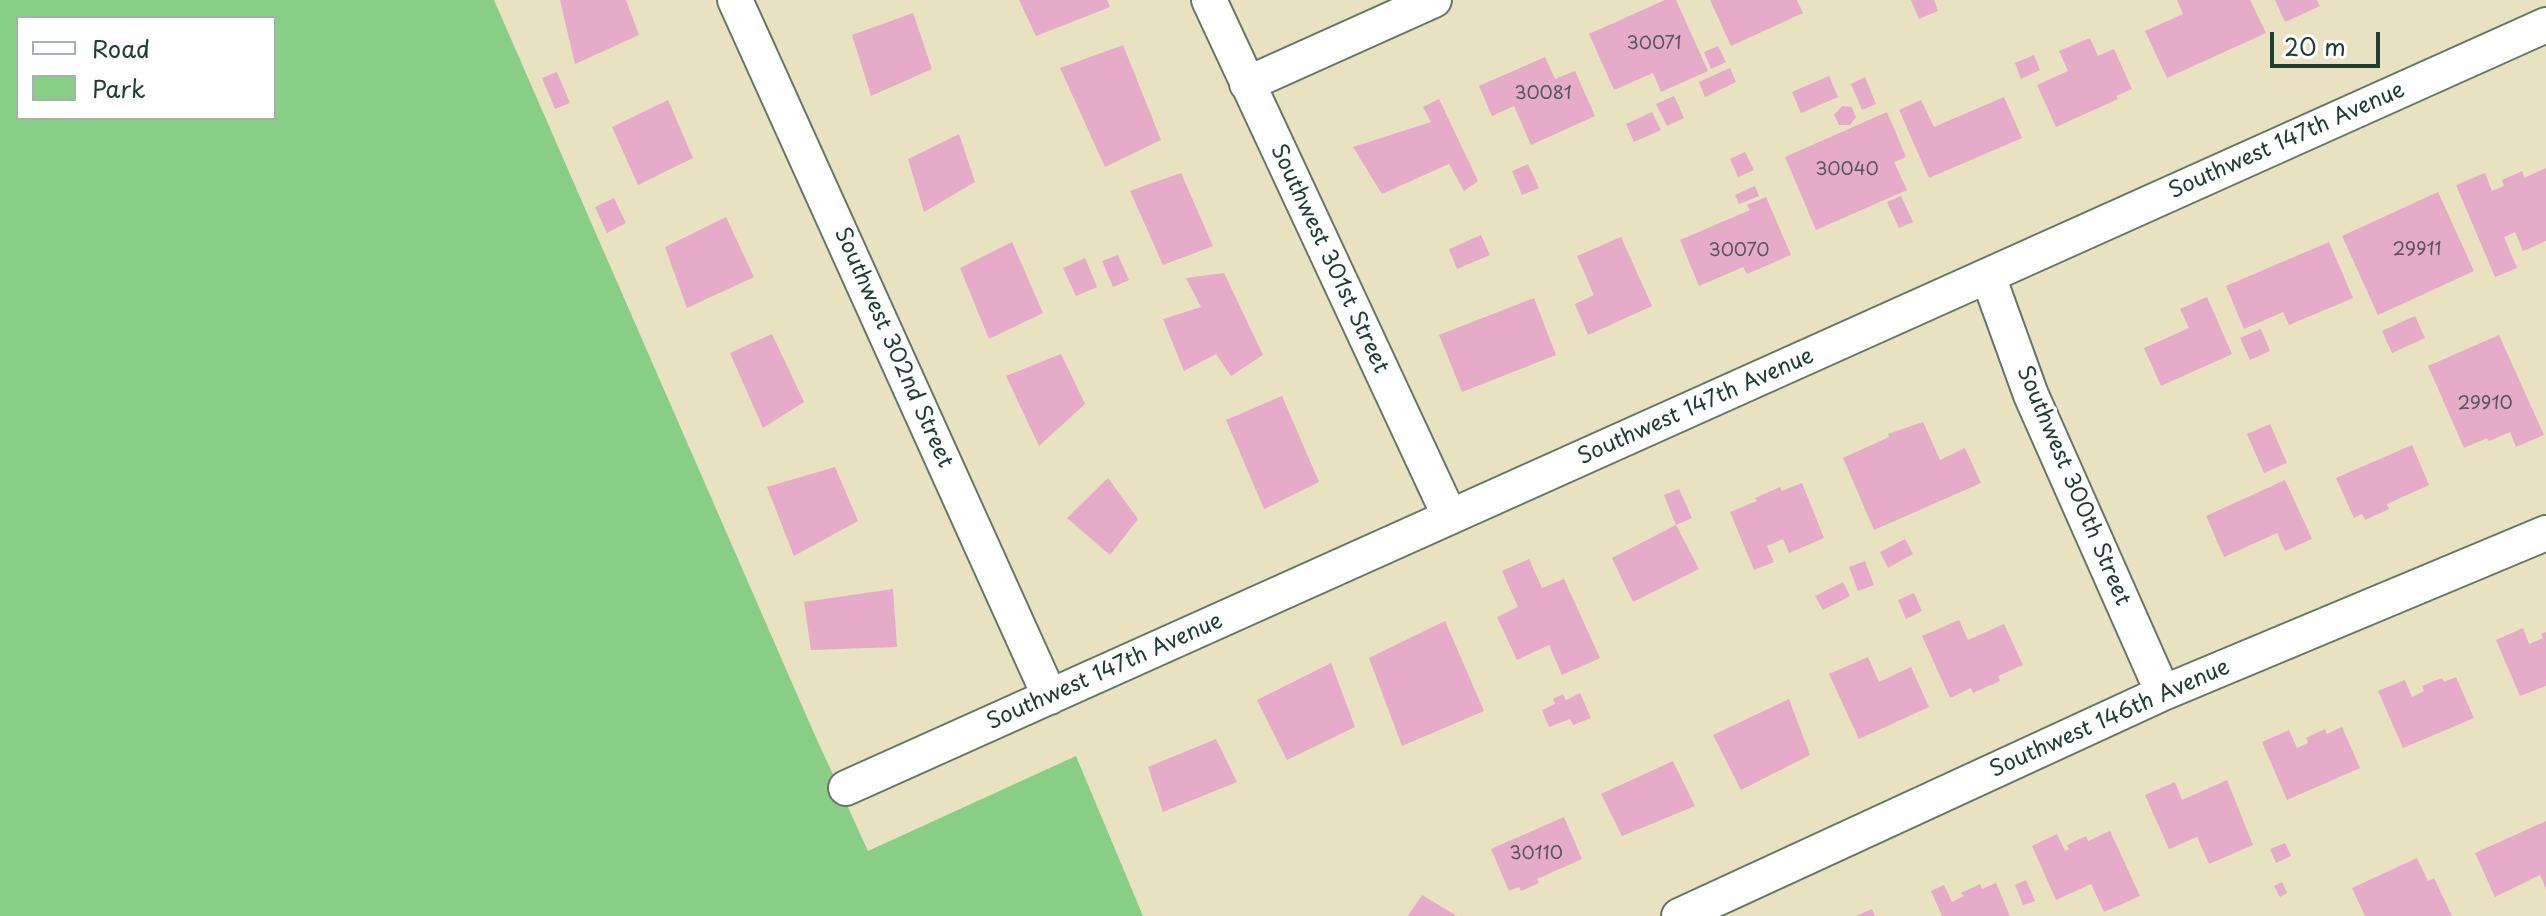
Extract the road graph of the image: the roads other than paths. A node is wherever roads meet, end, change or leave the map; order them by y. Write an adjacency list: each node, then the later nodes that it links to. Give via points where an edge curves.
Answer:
1 (735, 0): 10 (street, Southwest 302nd Street)
2 (1209, 0): 5 (street, Southwest 301st Street)
3 (1434, 0): 5 (street)
4 (2546, 25): 6 (street, Southwest 147th Avenue)
5 (1247, 84): 7 (street, Southwest 301st Street)
6 (1988, 276): 7 (street, Southwest 147th Avenue); 9 (street, Southwest 300th Street, via 2031,395)
7 (1450, 517): 10 (street, Southwest 147th Avenue)
8 (2546, 533): 9 (street, Southwest 146th Avenue)
9 (2163, 693): 12 (street, Southwest 146th Avenue)
10 (1050, 697): 11 (street, Southwest 147th Avenue)
11 (846, 788)
12 (1679, 916)

